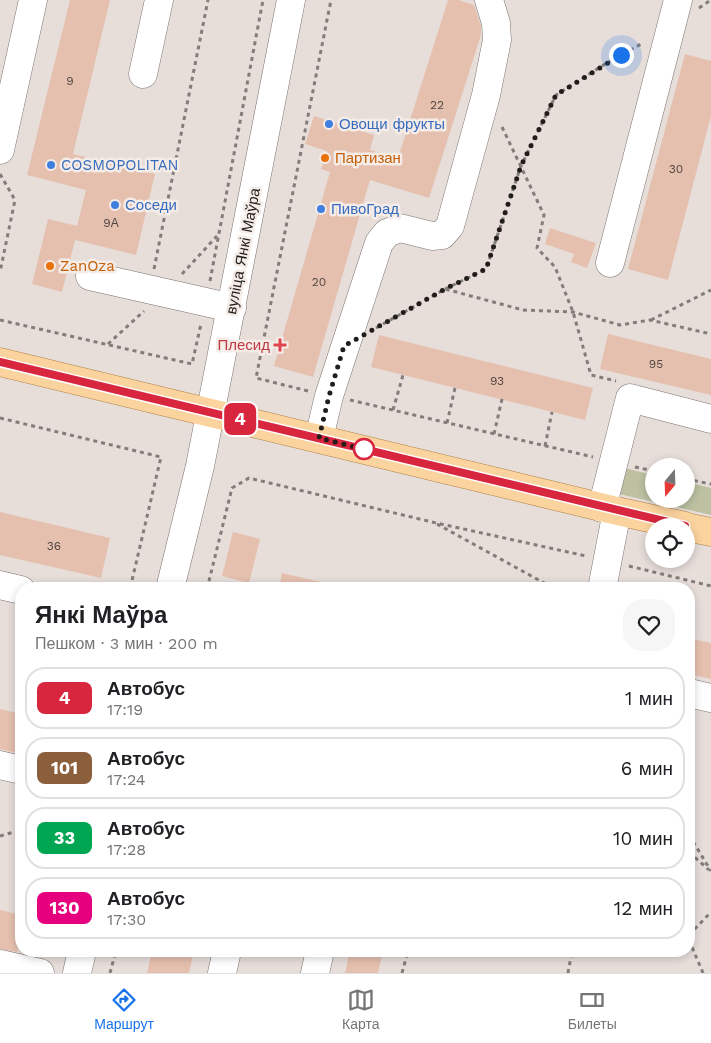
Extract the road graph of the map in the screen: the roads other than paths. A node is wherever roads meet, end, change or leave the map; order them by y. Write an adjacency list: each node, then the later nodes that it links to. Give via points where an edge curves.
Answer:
1 (33, 0): 7 (street)
2 (158, 0): 6 (street)
3 (291, 0): 10 (street, вуліца Янкі Маўра)
4 (488, 0): 14 (street, via 496,23 497,40 486,95 450,226 442,235 432,236 400,228 387,233 379,243 344,346)
5 (678, 0): 8 (street)
6 (143, 74)
7 (0, 150)
8 (610, 263)
9 (90, 276): 10 (street)
10 (232, 308): 12 (street, вуліца Янкі Маўра)
11 (0, 362): 12 (main road)
12 (211, 412): 14 (main road); 19 (street, вуліца Янкі Маўра)
13 (711, 419): 15 (street, via 630,398 614,462)
14 (319, 438): 15 (main road)
15 (610, 510): 16 (main road); 20 (street)
16 (648, 518)
17 (695, 528): 18 (main road)
18 (711, 532)
19 (172, 582)
20 (603, 582)
21 (0, 585): 22 (street)
22 (15, 589)
23 (695, 694): 24 (street)
24 (711, 698)
25 (0, 766): 26 (street)
26 (15, 769)
27 (81, 957): 32 (street)
28 (226, 957): 33 (street)
29 (319, 957): 34 (street)
30 (4, 968): 31 (street)
31 (40, 973)
32 (77, 973)
33 (222, 973)
34 (315, 973)

